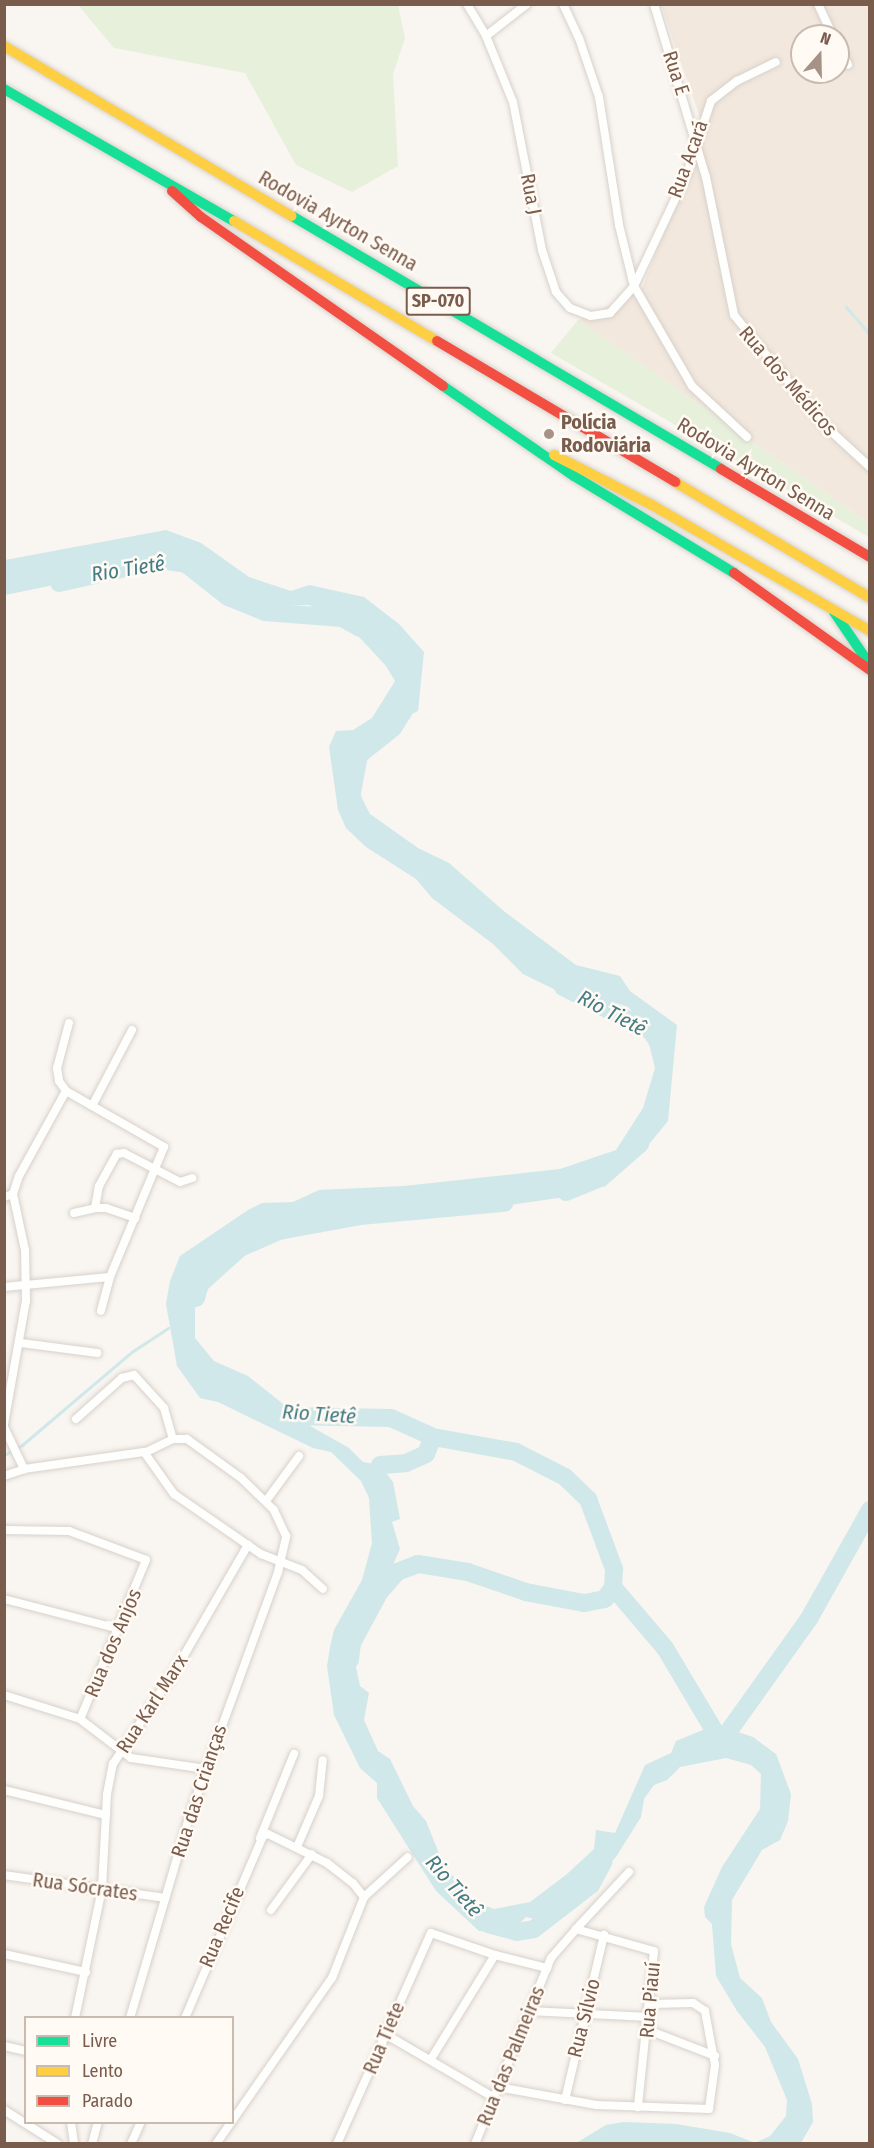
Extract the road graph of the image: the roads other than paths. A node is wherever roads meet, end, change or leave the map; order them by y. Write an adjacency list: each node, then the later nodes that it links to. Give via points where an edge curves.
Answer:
1 (467, 4): 7 (street, Rua J)
2 (526, 4): 7 (street)
3 (563, 4): 13 (street, via 599,97 619,225)
4 (654, 4): 11 (street, Rua E)
5 (818, 4): 6 (street)
6 (827, 24)
7 (486, 36): 13 (street, Rua J, via 513,102 542,250 556,292 570,308 598,317 610,313)
8 (4, 46): 17 (main road, Rodovia Ayrton Senna / SP-070)
9 (776, 62): 11 (street, Rua Acará, via 716,95 702,120)
10 (4, 88): 12 (main road, SP-070)
11 (696, 142): 13 (street, Rua Acará, via 687,174); 16 (street, Rua dos Médicos, via 734,315 823,424)
12 (151, 171): 14 (main road, via 201,217); 18 (main road, SP-070)
13 (634, 286): 15 (street, via 692,386)
14 (516, 436): 19 (main road, via 652,505); 22 (main road, via 584,482 726,567)
15 (747, 436)
16 (870, 467)
17 (870, 557)
18 (870, 598)
19 (832, 609): 20 (main road); 21 (main road)
20 (870, 631)
21 (870, 665)
22 (870, 670)
23 (69, 1023): 25 (street, via 57,1068)
24 (132, 1030): 26 (street)
25 (66, 1091): 26 (street); 29 (street, via 18,1176)
26 (92, 1106): 27 (street, via 164,1147)
27 (156, 1168): 28 (street, via 180,1182); 31 (street, via 124,1153 117,1154 99,1186); 33 (street)
28 (192, 1178)
29 (13, 1194): 30 (street); 35 (street, via 22,1224)
30 (4, 1197)
31 (95, 1208): 32 (street); 33 (street)
32 (74, 1213)
33 (135, 1218): 34 (street)
34 (110, 1277): 35 (street); 37 (street)
35 (26, 1284): 36 (street); 38 (street)
36 (4, 1287)
37 (101, 1311)
38 (21, 1343): 39 (street); 41 (street)
39 (97, 1353)
40 (76, 1419): 42 (street, via 130,1374 155,1395 168,1418)
41 (4, 1426): 43 (street)
42 (173, 1439): 44 (street); 48 (street, Rua das Crianças, via 187,1439)
43 (8, 1441): 46 (street)
44 (146, 1452): 46 (street); 50 (street, via 174,1494)
45 (299, 1456): 48 (street)
46 (22, 1466): 47 (street)
47 (4, 1476)
48 (266, 1501): 51 (street, Rua das Crianças, via 286,1532)
49 (4, 1530): 54 (street, Rua dos Anjos, via 69,1531 144,1558 146,1566)
50 (248, 1545): 51 (street); 57 (street, Rua Karl Marx, via 179,1664)
51 (280, 1566): 52 (street, via 302,1570); 60 (street, Rua das Crianças)
52 (323, 1589)
53 (4, 1599): 54 (street)
54 (119, 1629): 56 (street, Rua dos Anjos)
55 (4, 1695): 56 (street)
56 (80, 1719): 57 (street)
57 (118, 1752): 60 (street, via 144,1761); 62 (street, Rua Karl Marx, via 109,1779)
58 (294, 1754): 63 (street, Rua Recife)
59 (323, 1760): 64 (street, via 319,1796)
60 (206, 1768): 71 (street, Rua das Crianças)
61 (4, 1790): 62 (street)
62 (106, 1815): 69 (street, Rua Karl Marx)
63 (262, 1836): 64 (street); 84 (street, Rua Recife)
64 (297, 1846): 65 (street)
65 (312, 1854): 70 (street, via 344,1875); 72 (street)
66 (408, 1857): 70 (street)
67 (629, 1872): 73 (street)
68 (4, 1875): 69 (street, Rua Sócrates)
69 (102, 1889): 71 (street, Rua Sócrates); 78 (street, Rua Karl Marx)
70 (364, 1897): 97 (street, via 328,1985)
71 (165, 1898): 83 (street, Rua das Crianças)
72 (271, 1910)
73 (576, 1929): 74 (street, Rua Piauí); 77 (street, via 558,1948)
74 (604, 1935): 79 (street, Rua Piauí, via 654,1951); 81 (street, Rua Sílvio)
75 (4, 1954): 78 (street)
76 (495, 1955): 77 (street); 87 (street, Rua Tiete, via 431,1933); 91 (street)
77 (547, 1968): 80 (street, Rua das Palmeiras)
78 (86, 1972): 82 (street, Rua Karl Marx)
79 (651, 2004): 85 (street, Rua Piauí); 90 (street, via 693,2003 702,2008)
80 (530, 2011): 81 (street); 92 (street, Rua das Palmeiras)
81 (585, 2015): 85 (street); 94 (street, Rua Sílvio)
82 (75, 2016)
83 (131, 2016)
84 (186, 2016)
85 (650, 2017): 86 (street, Rua Piauí)
86 (648, 2030): 90 (street); 95 (street, Rua Piauí)
87 (385, 2034): 91 (street); 109 (street, Rua Tiete)
88 (4, 2046): 89 (street)
89 (24, 2051)
90 (715, 2056): 95 (street, via 709,2109)
91 (431, 2060): 93 (street)
92 (498, 2087): 93 (street, Rua das Palmeiras); 94 (street)
93 (493, 2097): 110 (street, Rua das Palmeiras)
94 (565, 2100): 95 (street)
95 (638, 2106)
96 (4, 2110): 98 (street)
97 (234, 2118)
98 (24, 2123)
99 (26, 2124): 104 (street)
100 (71, 2124): 105 (street)
101 (97, 2124): 106 (street)
102 (140, 2124): 107 (street)
103 (230, 2124): 108 (street)
104 (58, 2144)
105 (74, 2144)
106 (92, 2144)
107 (131, 2144)
108 (216, 2144)
109 (338, 2144)
110 (475, 2144)

